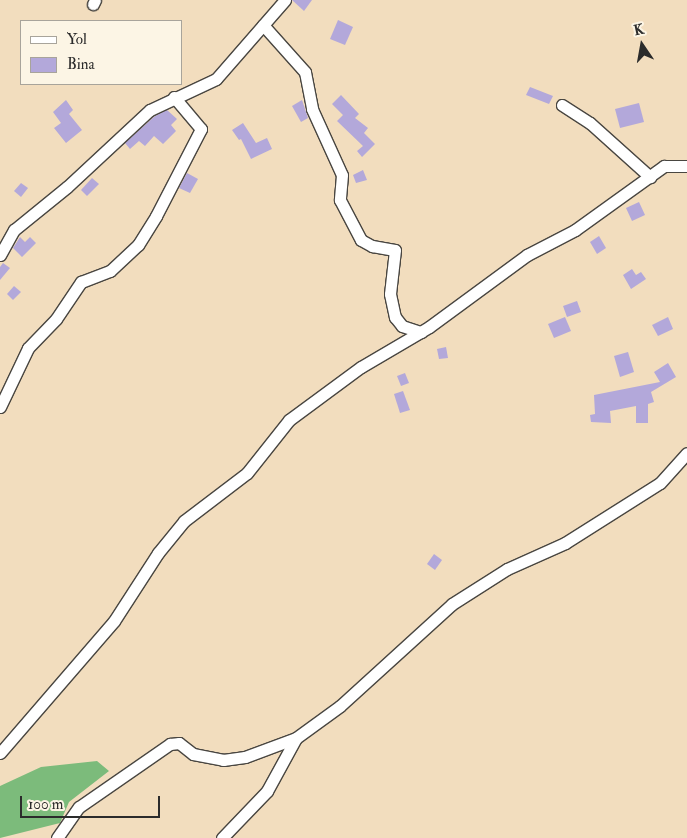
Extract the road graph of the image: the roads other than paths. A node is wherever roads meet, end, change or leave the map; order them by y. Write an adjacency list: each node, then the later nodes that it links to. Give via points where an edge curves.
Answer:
1 (285, 0): 2 (street)
2 (263, 25): 3 (street, via 216,79); 8 (street, via 305,72 312,109 342,175 340,200 361,240 372,246 395,250 390,294 395,317 402,326)
3 (174, 97): 7 (street, via 150,110 14,230); 9 (street, via 202,129 156,216 138,245 110,271 81,282 56,319 28,348)
4 (562, 104): 6 (street, via 590,123)
5 (687, 166): 6 (street, via 664,166)
6 (650, 177): 8 (street, via 575,230 504,270)
7 (0, 255)
8 (421, 332): 12 (street, via 361,366 289,420 247,473 184,521 158,552 114,621)
9 (0, 407)
10 (687, 453): 11 (street, via 660,483 565,543 507,569 452,604 340,706)
11 (296, 738): 13 (street, via 244,757 223,760 193,754 179,742 170,744 79,807); 14 (street, via 267,791)
12 (0, 753)
13 (57, 838)
14 (222, 838)

